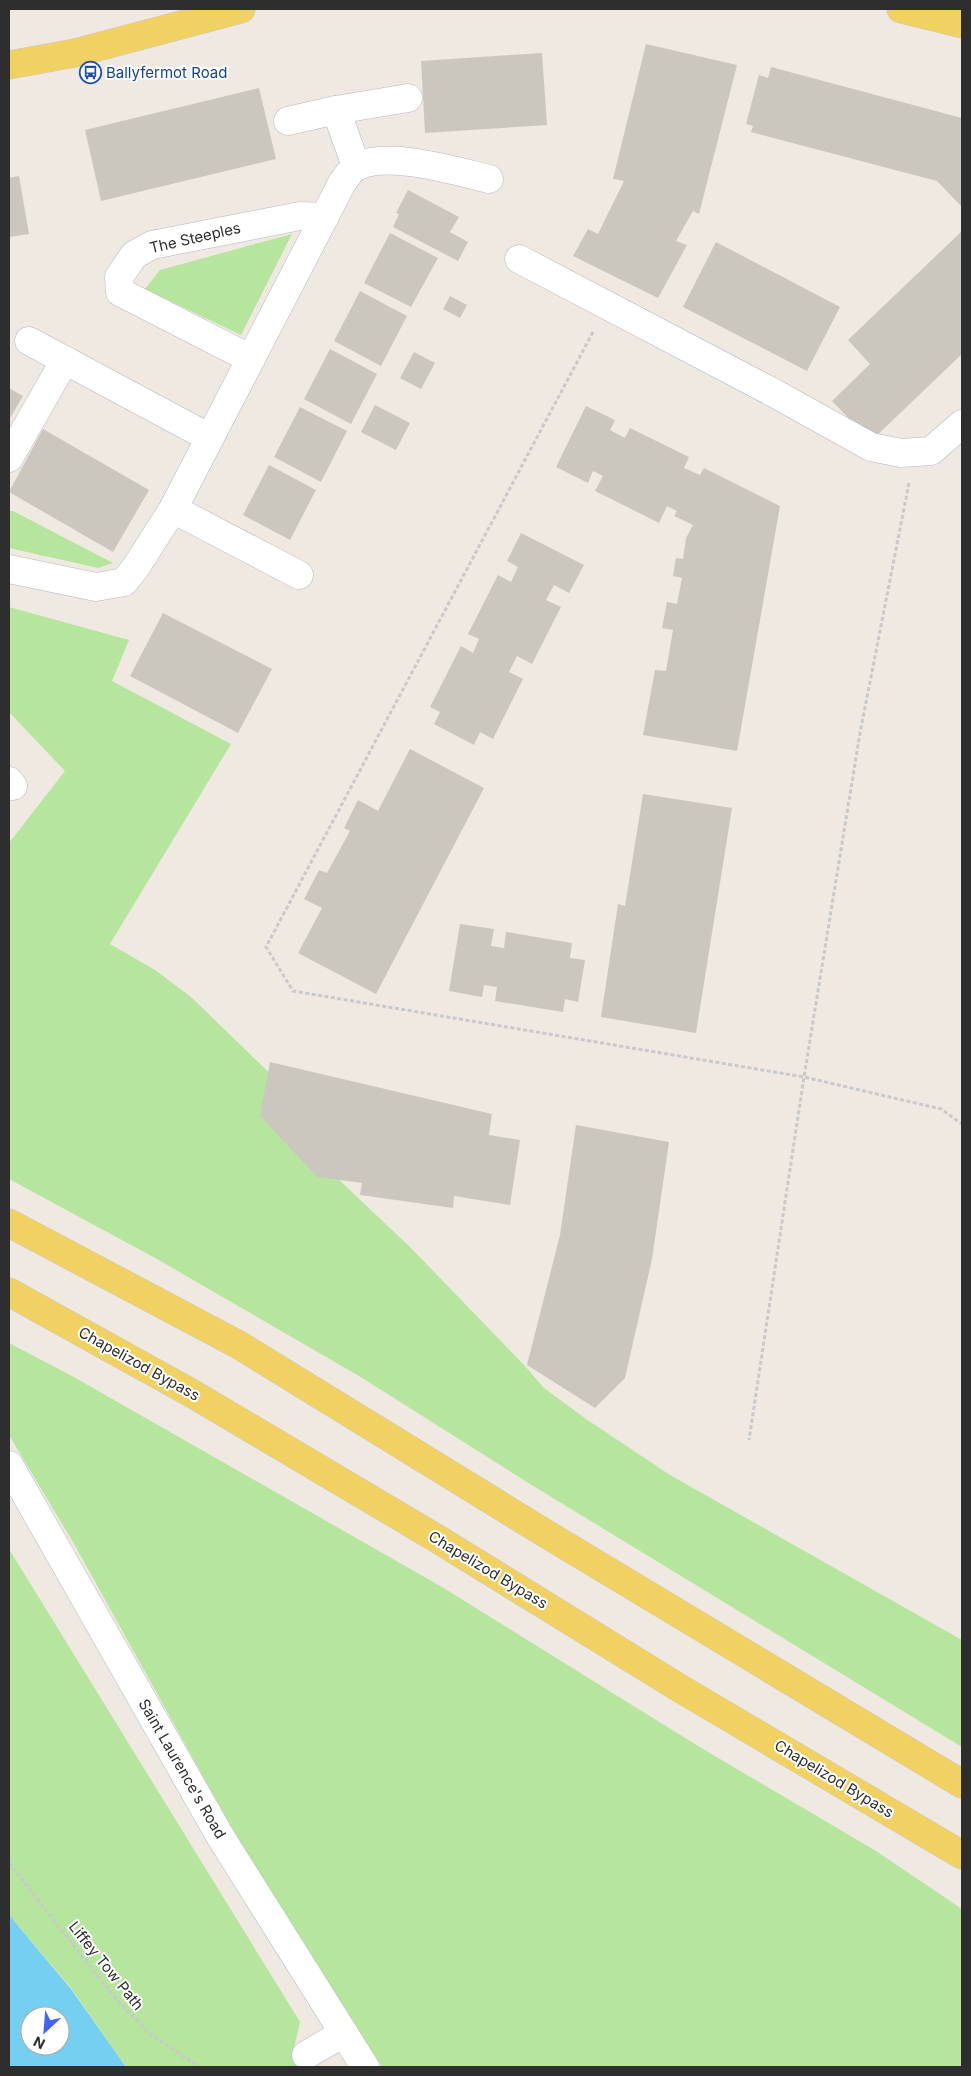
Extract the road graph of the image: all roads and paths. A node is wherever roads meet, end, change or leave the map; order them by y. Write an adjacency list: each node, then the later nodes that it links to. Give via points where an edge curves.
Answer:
1 (241, 9): 4 (main road, via 75,53)
2 (900, 9): 3 (main road)
3 (962, 24)
4 (9, 66)
5 (408, 98): 6 (street)
6 (336, 110): 7 (street); 8 (street)
7 (288, 121)
8 (356, 166): 9 (street, via 378,161 422,163); 10 (street, via 342,183)
9 (489, 178)
10 (325, 217): 14 (street); 14 (street, The Steeples, via 300,216 152,245 134,255 119,277 120,292)
11 (519, 259): 16 (street, via 871,447 901,453 931,451)
12 (596, 327): 23 (path, via 266,947 294,991)
13 (29, 341): 15 (street)
14 (251, 359): 17 (street)
15 (64, 360): 17 (street); 18 (street)
16 (962, 424)
17 (210, 438): 20 (street)
18 (9, 458)
19 (911, 475): 23 (path, via 860,733)
20 (173, 509): 21 (street, via 124,582 96,587); 22 (street)
21 (9, 568)
22 (299, 575)
23 (804, 1076): 24 (path, via 941,1109); 27 (path)
24 (962, 1124)
25 (9, 1223): 29 (main road, via 239,1345)
26 (9, 1292): 30 (main road, Chapelizod Bypass, via 193,1394)
27 (749, 1440)
28 (9, 1465): 32 (street, Saint Laurence's Road, via 220,1836)
29 (962, 1784)
30 (962, 1855)
31 (9, 1863): 34 (path, Liffey Tow Path, via 115,1998 150,2034)
32 (344, 2033): 33 (street); 35 (street, Saint Laurence's Road)
33 (306, 2055)
34 (200, 2067)
35 (365, 2067)

